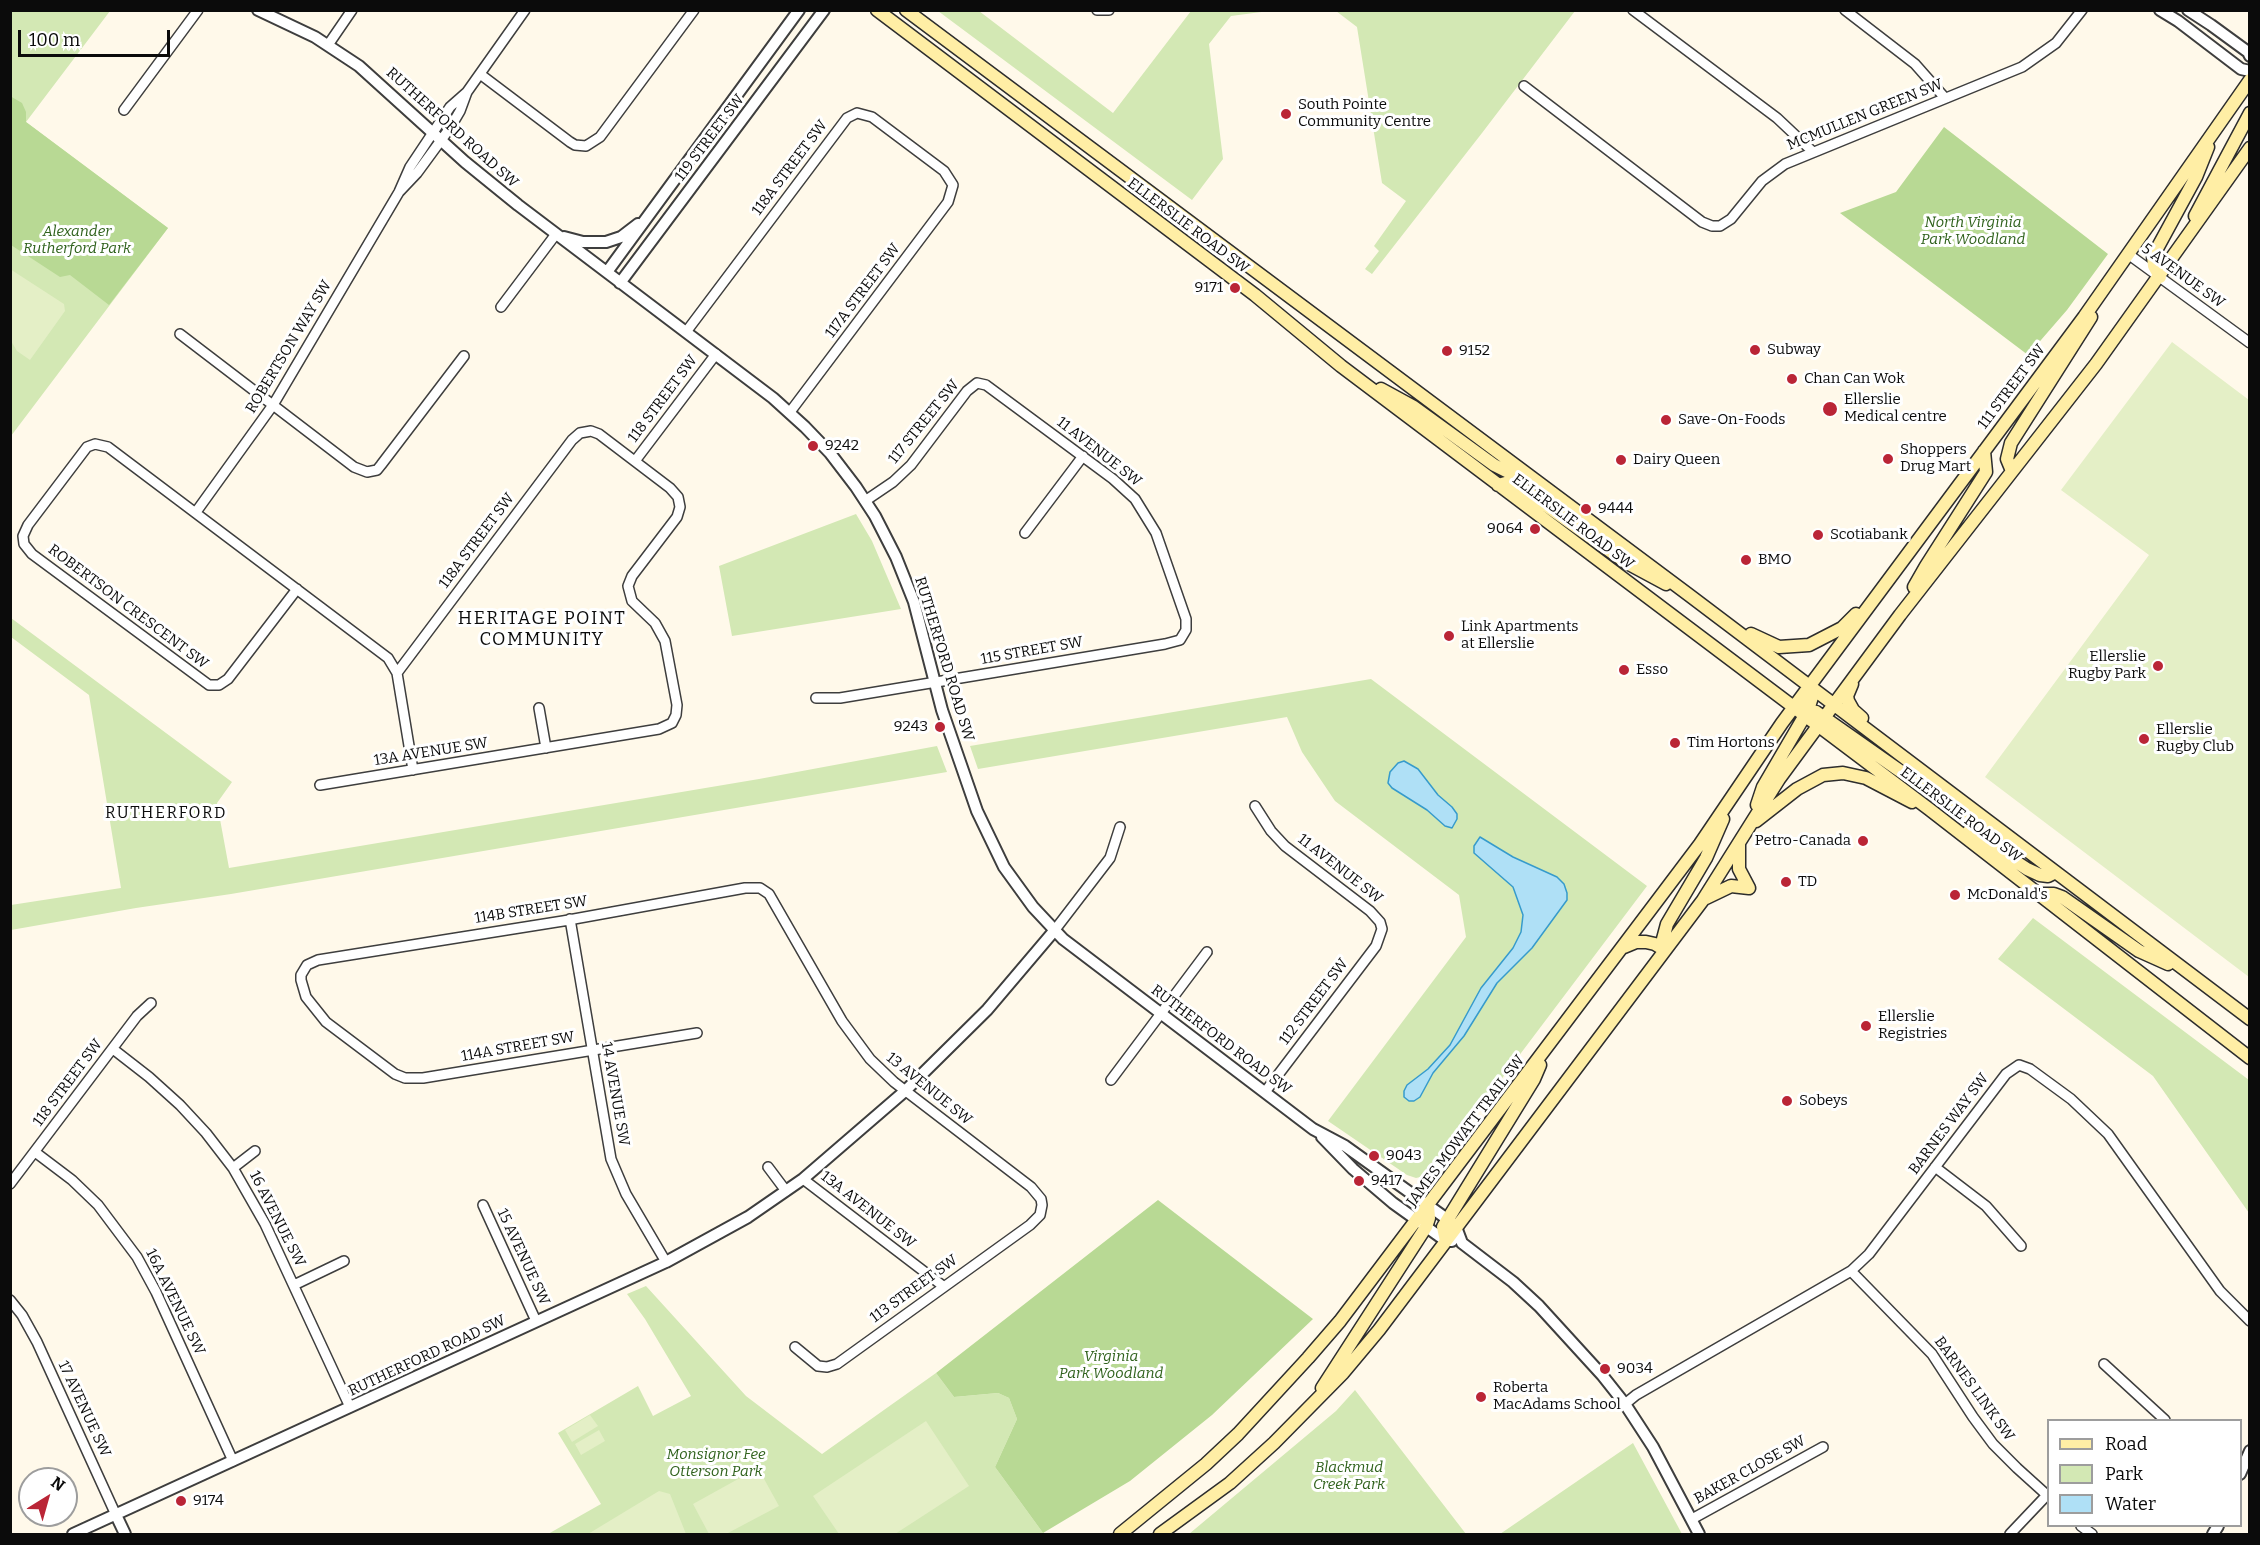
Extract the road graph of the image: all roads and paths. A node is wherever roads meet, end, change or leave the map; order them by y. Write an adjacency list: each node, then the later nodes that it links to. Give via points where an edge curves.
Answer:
1 (198, 10): 25 (street)
2 (258, 10): 17 (street, RUTHERFORD ROAD SW)
3 (352, 10): 17 (street)
4 (525, 10): 20 (street)
5 (694, 10): 20 (street, via 600,137 586,146 575,146)
6 (798, 10): 34 (street, 119 STREET SW)
7 (824, 10): 40 (street, 119 STREET SW)
8 (878, 10): 48 (main road, ELLERSLIE ROAD SW, via 1255,295)
9 (906, 10): 56 (main road, ELLERSLIE ROAD SW)
10 (1097, 10): 11 (street)
11 (1109, 10)
12 (1633, 10): 31 (street, via 1777,118)
13 (1845, 10): 24 (street, via 1915,64)
14 (2082, 10): 24 (street, MCMULLEN GREEN SW, via 2056,43 2030,63)
15 (2160, 10): 19 (street, via 2241,69)
16 (2188, 10): 18 (street)
17 (328, 45): 27 (street, RUTHERFORD ROAD SW, via 372,76)
18 (2250, 56)
19 (2250, 70)
20 (480, 74): 23 (street)
21 (2250, 80): 28 (main road, 111 STREET SW)
22 (1524, 86): 31 (street, MCMULLEN GREEN SW, via 1712,226 1724,225 1771,174)
23 (467, 92): 27 (street, ROBERTSON WAY SW); 29 (street, ROBERTSON WAY SW)
24 (1945, 98): 31 (street, MCMULLEN GREEN SW)
25 (124, 110)
26 (2250, 113): 36 (main road)
27 (432, 132): 29 (street, RUTHERFORD ROAD SW); 33 (street, ROBERTSON WAY SW)
28 (2212, 134): 37 (main road, 111 STREET SW); 39 (main road, via 2196,177 2153,255)
29 (441, 140): 33 (street, ROBERTSON WAY SW); 35 (street, RUTHERFORD ROAD SW)
30 (2250, 148): 36 (main road)
31 (1812, 151)
32 (953, 185): 43 (street, 118A STREET SW, via 944,171 872,117 857,113 843,122); 51 (street, 117A STREET SW, via 948,202)
33 (399, 192): 50 (street, ROBERTSON WAY SW)
34 (645, 218): 35 (street, via 621,237 606,242 583,242); 38 (street, 119 STREET SW)
35 (556, 234): 38 (street, RUTHERFORD ROAD SW); 42 (street)
36 (2181, 247): 39 (main road)
37 (2128, 254): 39 (street, 5 AVENUE SW); 41 (main road, 111 STREET SW)
38 (607, 272): 40 (street, RUTHERFORD ROAD SW)
39 (2160, 277): 45 (street, 5 AVENUE SW); 55 (main road)
40 (620, 282): 43 (street, RUTHERFORD ROAD SW)
41 (2097, 297): 52 (main road, 111 STREET SW); 55 (main road, via 2080,337 2009,448 2007,463)
42 (501, 307)
43 (686, 332): 46 (street, RUTHERFORD ROAD SW)
44 (180, 334): 50 (street)
45 (2250, 343)
46 (716, 354): 51 (street, RUTHERFORD ROAD SW); 54 (street, 118 STREET SW)
47 (464, 356): 50 (street, via 386,459 371,472 354,467)
48 (1341, 366): 56 (main road, via 1414,407 1494,465 1516,474); 57 (main road, ELLERSLIE ROAD SW)
49 (977, 383): 53 (street, 11 AVENUE SW, via 992,388); 58 (street, 117 STREET SW, via 967,390 911,465)
50 (273, 405): 59 (street, ROBERTSON WAY SW)
51 (790, 412): 58 (street, RUTHERFORD ROAD SW, via 830,453)
52 (1984, 451): 62 (main road, 111 STREET SW); 65 (main road, via 1986,472)
53 (1083, 456): 60 (street); 66 (street, 11 AVENUE SW, via 1125,489 1152,523 1186,619 1186,630)
54 (635, 461): 67 (street, 118A STREET SW, via 598,434 585,431 572,440); 77 (street, 13A AVENUE SW, via 670,488 680,501 677,517 628,586 632,601 655,623 665,641 677,705 674,720 659,729)
55 (2012, 471): 65 (main road)
56 (1524, 472): 63 (main road, ELLERSLIE ROAD SW)
57 (1498, 485): 63 (main road, via 1516,484 1627,563); 74 (main road, ELLERSLIE ROAD SW)
58 (865, 501): 69 (street, RUTHERFORD ROAD SW, via 906,579)
59 (196, 512): 61 (street, ROBERTSON CRESCENT SW); 61 (street, ROBERTSON CRESCENT SW, via 108,447 95,444 84,450 28,525 24,544 32,554 209,685 219,685 228,679)
60 (1025, 533)
61 (297, 589): 67 (street, ROBERTSON CRESCENT SW, via 383,653)
62 (1881, 591): 64 (main road, via 1842,628 1809,645 1794,647 1763,641); 70 (main road, 111 STREET SW)
63 (1689, 595): 64 (main road, ELLERSLIE ROAD SW)
64 (1712, 613): 70 (main road, ELLERSLIE ROAD SW)
65 (1900, 615): 68 (main road)
66 (1180, 640): 69 (street, 115 STREET SW)
67 (397, 673): 78 (street, ROBERTSON CRESCENT SW)
68 (1854, 678): 72 (main road); 87 (main road, via 1847,696 1853,710)
69 (935, 683): 71 (street, 115 STREET SW, via 840,698); 94 (street, RUTHERFORD ROAD SW, via 993,848 1013,882)
70 (1809, 686): 72 (main road, ELLERSLIE ROAD SW); 74 (main road, 111 STREET SW); 75 (main road, via 1812,697)
71 (816, 698)
72 (1834, 705): 76 (main road); 87 (main road, ELLERSLIE ROAD SW)
73 (539, 708): 77 (street)
74 (1793, 708): 75 (main road, ELLERSLIE ROAD SW); 80 (main road, JAMES MOWATT TRAIL SW)
75 (1807, 714): 76 (main road, ELLERSLIE ROAD SW); 84 (main road, via 1763,787)
76 (1821, 722): 82 (main road, ELLERSLIE ROAD SW); 84 (main road); 87 (main road)
77 (546, 748): 78 (street, 13A AVENUE SW)
78 (413, 770): 79 (street, 13A AVENUE SW)
79 (320, 785)
80 (1729, 801): 95 (main road, JAMES MOWATT TRAIL SW); 96 (main road, via 1706,858 1667,924)
81 (1256, 806): 93 (street, 11 AVENUE SW, via 1285,846 1370,911)
82 (1929, 809): 83 (main road, ELLERSLIE ROAD SW); 84 (main road, via 1897,796 1881,784 1843,773 1823,775 1797,789)
83 (1945, 821): 88 (main road, via 1967,830 2033,872 2048,876); 90 (main road, ELLERSLIE ROAD SW)
84 (1750, 825): 86 (main road)
85 (1120, 827): 94 (street, via 1110,858)
86 (1739, 843): 91 (main road); 91 (main road, via 1739,868 1749,888 1731,886)
87 (2016, 843): 88 (main road, ELLERSLIE ROAD SW)
88 (2054, 873): 98 (main road, ELLERSLIE ROAD SW)
89 (759, 888): 92 (street, 114B STREET SW); 109 (street, 13 AVENUE SW, via 775,900 850,1034 880,1070)
90 (2039, 894): 98 (main road, via 2062,897 2139,951); 106 (main road, ELLERSLIE ROAD SW)
91 (1702, 900): 96 (main road)
92 (570, 920): 105 (street, 14 AVENUE SW); 107 (street, 114B STREET SW, via 318,960 307,965 301,975 303,988 326,1022 400,1077)
93 (1382, 929): 110 (street, 112 STREET SW, via 1376,946)
94 (1054, 931): 100 (street, RUTHERFORD ROAD SW); 109 (street, RUTHERFORD ROAD SW, via 987,1010)
95 (1622, 948): 96 (main road, via 1646,942); 103 (main road, JAMES MOWATT TRAIL SW)
96 (1665, 950): 123 (main road)
97 (1208, 952): 100 (street)
98 (2190, 974): 101 (main road, ELLERSLIE ROAD SW)
99 (151, 1003): 104 (street, 118 STREET SW)
100 (1161, 1013): 108 (street); 110 (street, RUTHERFORD ROAD SW)
101 (2250, 1019)
102 (697, 1033): 105 (street, 114A STREET SW)
103 (1548, 1046): 122 (main road, JAMES MOWATT TRAIL SW); 123 (main road, via 1534,1079)
104 (112, 1049): 113 (street, 118 STREET SW); 116 (street, 16 AVENUE SW, via 180,1105)
105 (591, 1049): 107 (street, 114A STREET SW); 129 (street, 14 AVENUE SW, via 613,1165)
106 (2250, 1058)
107 (416, 1079)
108 (1111, 1080)
109 (905, 1091): 117 (street, RUTHERFORD ROAD SW); 121 (street, 13 AVENUE SW, via 1031,1187)
110 (1265, 1092): 111 (street, RUTHERFORD ROAD SW)
111 (1313, 1129): 122 (street, RUTHERFORD ROAD SW, via 1345,1146); 124 (street, RUTHERFORD ROAD SW, via 1353,1169)
112 (255, 1151): 116 (street, 16 AVENUE SW)
113 (35, 1152): 118 (street, 118 STREET SW); 144 (street, 16A AVENUE SW, via 98,1205 137,1257)
114 (768, 1167): 119 (street)
115 (1935, 1167): 127 (street, via 1986,1206); 130 (street, BARNES WAY SW, via 1869,1254); 135 (street, BARNES WAY SW, via 2006,1074 2014,1066 2025,1066 2071,1099 2108,1134 2220,1291)
116 (233, 1168): 131 (street, 16 AVENUE SW, via 262,1217)
117 (803, 1179): 119 (street, RUTHERFORD ROAD SW); 132 (street, 13A AVENUE SW)
118 (10, 1184)
119 (786, 1191): 129 (street, RUTHERFORD ROAD SW)
120 (483, 1205): 134 (street, 15 AVENUE SW)
121 (1042, 1205): 132 (street, 113 STREET SW, via 1040,1215 1030,1225)
122 (1428, 1205): 123 (street, RUTHERFORD ROAD SW); 124 (main road, via 1429,1218)
123 (1452, 1223): 125 (main road); 126 (street)
124 (1422, 1224): 125 (street, RUTHERFORD ROAD SW); 140 (main road); 152 (main road, JAMES MOWATT TRAIL SW, via 1276,1394 1206,1464)
125 (1446, 1241): 126 (street, RUTHERFORD ROAD SW); 140 (main road, via 1379,1330)
126 (1462, 1243): 138 (street, via 1554,1320)
127 (2021, 1246)
128 (344, 1262): 131 (street, 16 AVENUE SW)
129 (666, 1262): 134 (street, RUTHERFORD ROAD SW)
130 (1851, 1270): 138 (street, BARNES WAY SW); 146 (street, BARNES LINK SW, via 1932,1354 1993,1444)
131 (294, 1285): 139 (street, 16 AVENUE SW)
132 (943, 1286): 136 (street, 113 STREET SW, via 837,1364 818,1366)
133 (10, 1300): 148 (street, 17 AVENUE SW, via 37,1342)
134 (536, 1321): 139 (street, RUTHERFORD ROAD SW)
135 (2250, 1321)
136 (795, 1347)
137 (2104, 1364): 141 (street)
138 (1625, 1404): 149 (street)
139 (350, 1407): 144 (street, RUTHERFORD ROAD SW)
140 (1309, 1409): 153 (main road, via 1230,1483)
141 (2164, 1419)
142 (1822, 1447): 149 (street, BAKER CLOSE SW)
143 (2250, 1452): 145 (street)
144 (233, 1461): 148 (street, RUTHERFORD ROAD SW)
145 (2242, 1472)
146 (2047, 1495)
147 (2047, 1497): 155 (street)
148 (116, 1515): 150 (street, RUTHERFORD ROAD SW); 151 (street, 17 AVENUE SW)
149 (1692, 1519): 154 (street)
150 (73, 1534)
151 (125, 1534)
152 (1120, 1534)
153 (1160, 1534)
154 (1700, 1534)
155 (2010, 1534)

